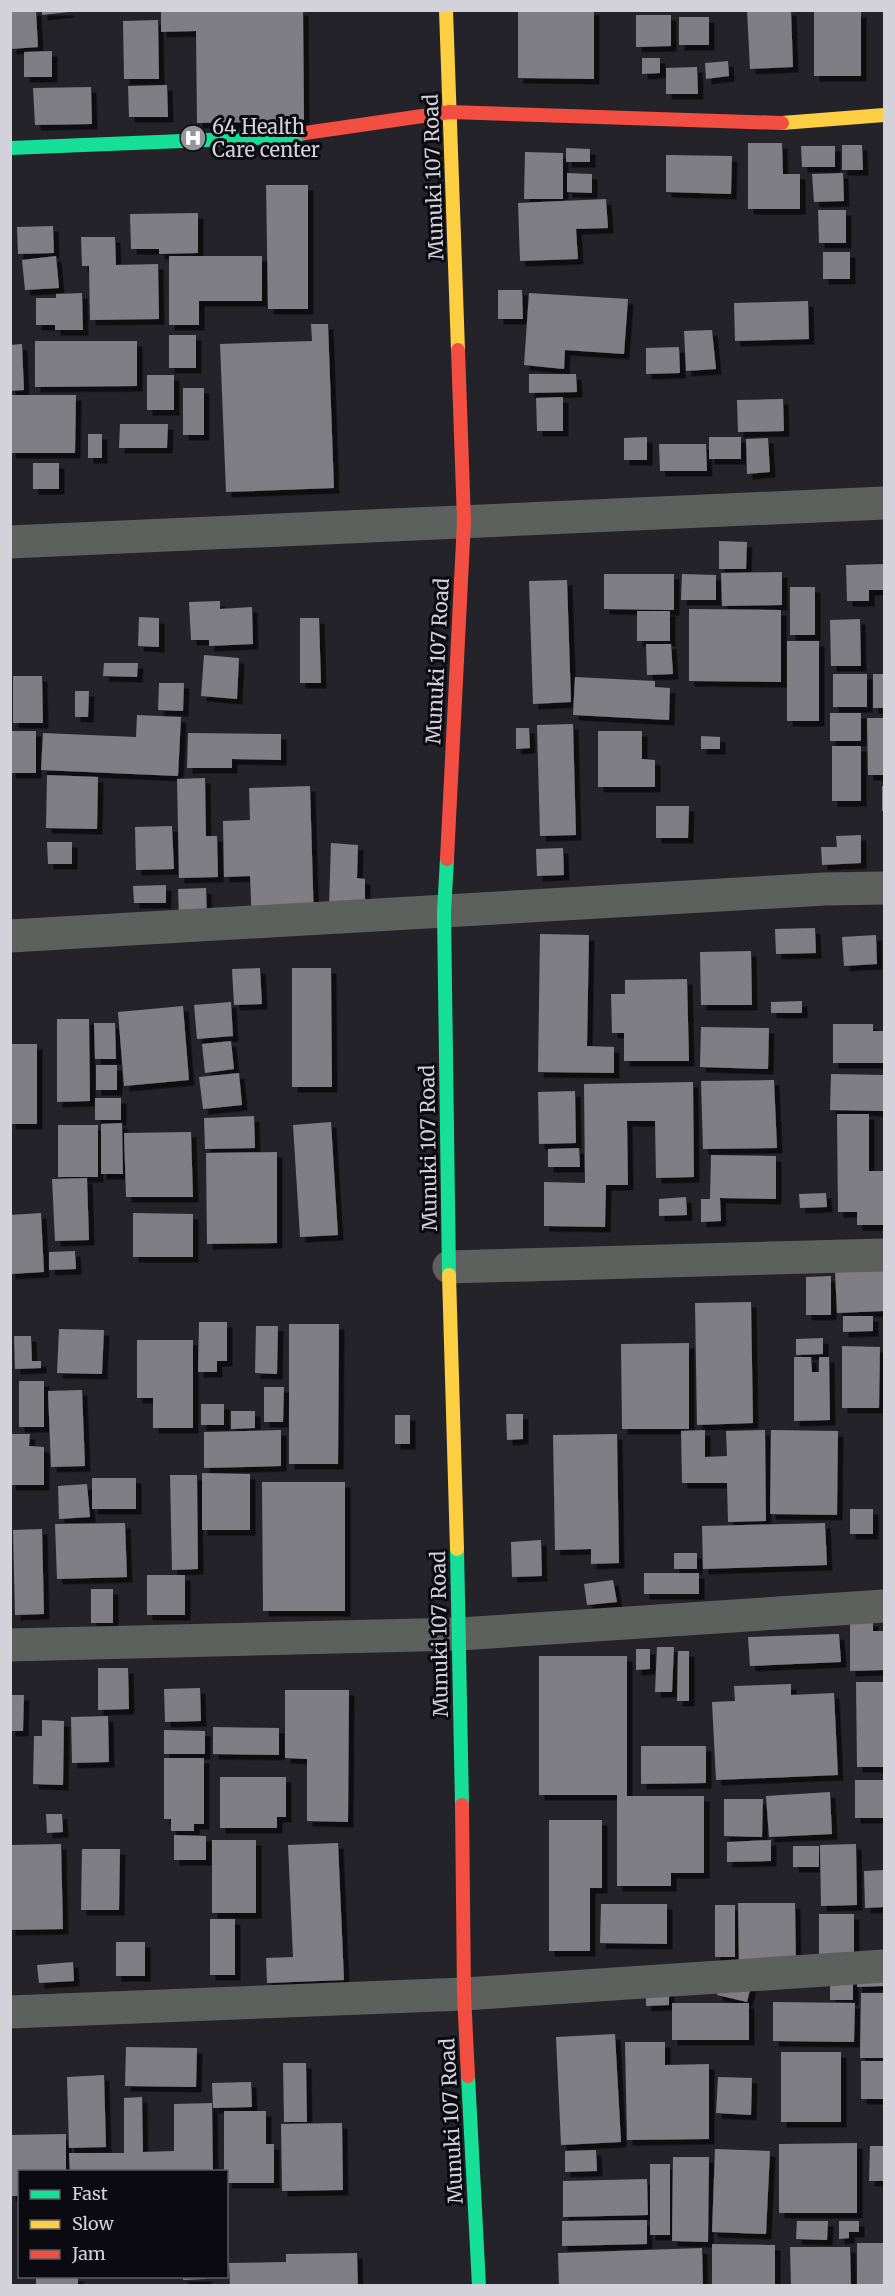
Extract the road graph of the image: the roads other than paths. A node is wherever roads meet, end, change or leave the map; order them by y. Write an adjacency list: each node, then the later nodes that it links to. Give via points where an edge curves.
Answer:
1 (446, 10): 2 (street, Munuki 107 Road)
2 (450, 112): 3 (street, via 779,123); 4 (street, via 280,137); 6 (street, Munuki 107 Road)
3 (885, 114)
4 (10, 148)
5 (885, 503): 6 (street)
6 (464, 521): 7 (street); 9 (street, Munuki 107 Road)
7 (10, 542)
8 (885, 888): 9 (street)
9 (444, 912): 10 (street); 12 (street, Munuki 107 Road)
10 (10, 936)
11 (885, 1255): 12 (street)
12 (449, 1267): 14 (street, Munuki 107 Road)
13 (885, 1606): 14 (street)
14 (460, 1634): 15 (street); 17 (street, Munuki 107 Road)
15 (10, 1645)
16 (885, 1966): 17 (street)
17 (464, 1994): 18 (street); 19 (street, Munuki 107 Road)
18 (10, 2012)
19 (479, 2286)

